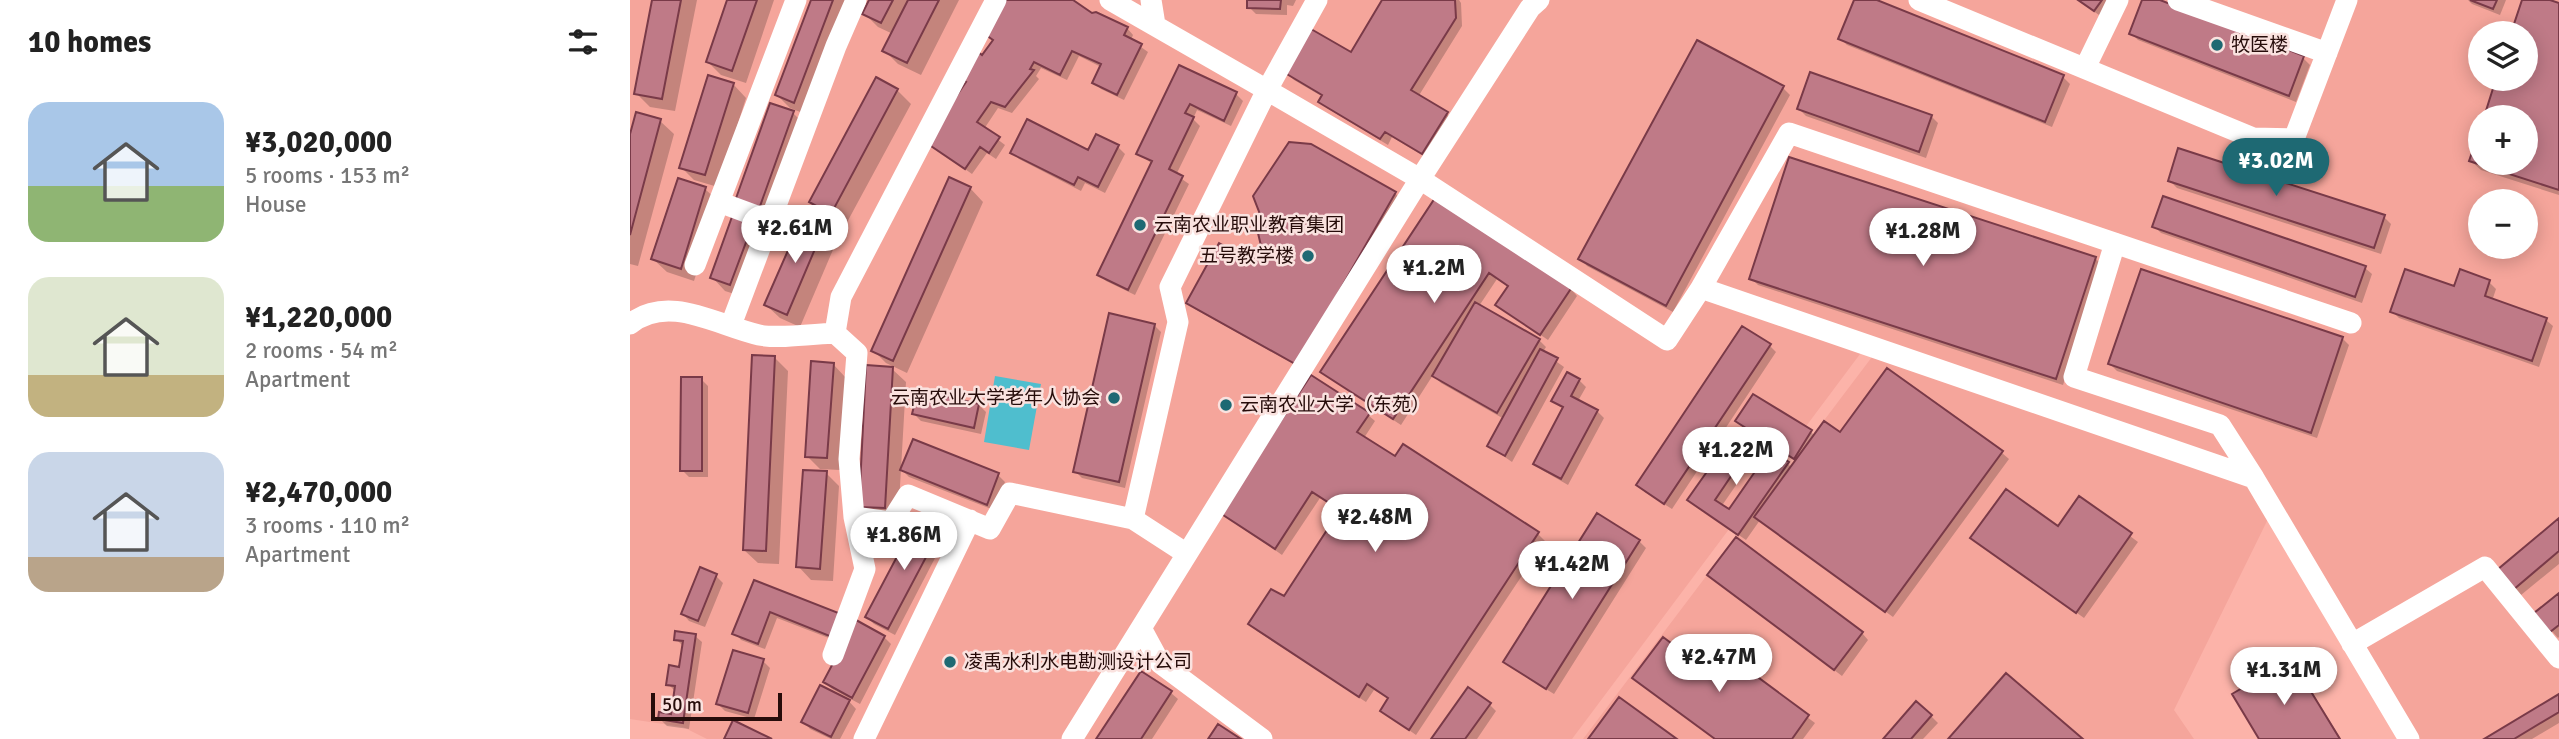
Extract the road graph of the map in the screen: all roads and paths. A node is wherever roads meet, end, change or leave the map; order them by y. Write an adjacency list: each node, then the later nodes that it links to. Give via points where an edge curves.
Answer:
1 (796, 0): 17 (street)
2 (856, 0): 18 (street)
3 (996, 0): 25 (street, via 841,297)
4 (1110, 0): 12 (street)
5 (1152, 0): 12 (street)
6 (1317, 0): 15 (street)
7 (1919, 0): 14 (street)
8 (2118, 0): 14 (street)
9 (2178, 0): 13 (street)
10 (2347, 0): 13 (street)
11 (1528, 3): 16 (street)
12 (1155, 25): 15 (street)
13 (2327, 53): 14 (street, via 2294,139 2253,138)
14 (2085, 68)
15 (1267, 90): 16 (street); 28 (street, via 1170,287 1178,322)
16 (1420, 179): 21 (street, via 1667,340); 30 (street)
17 (719, 202): 18 (street); 20 (street)
18 (770, 221): 24 (street)
19 (2115, 243): 21 (street, via 1789,133); 22 (street); 26 (street, via 2074,377 2220,425)
20 (695, 265)
21 (1701, 288): 26 (street)
22 (2351, 323)
23 (630, 324): 24 (street, via 639,317 669,310)
24 (731, 325): 25 (street, via 760,335)
25 (835, 333): 27 (street, via 857,353 849,459)
26 (2254, 478): 32 (street)
27 (854, 517): 29 (street, via 891,522 908,495); 33 (street, via 865,569)
28 (1133, 519): 29 (street, via 1010,493 990,528); 30 (street)
29 (970, 520): 35 (street)
30 (1187, 554): 31 (street)
31 (1141, 628): 36 (street); 37 (street, via 1160,663)
32 (2352, 643): 34 (street, via 2485,567); 38 (street)
33 (833, 655)
34 (2559, 658)
35 (864, 739)
36 (1072, 739)
37 (1262, 739)
38 (2409, 739)

